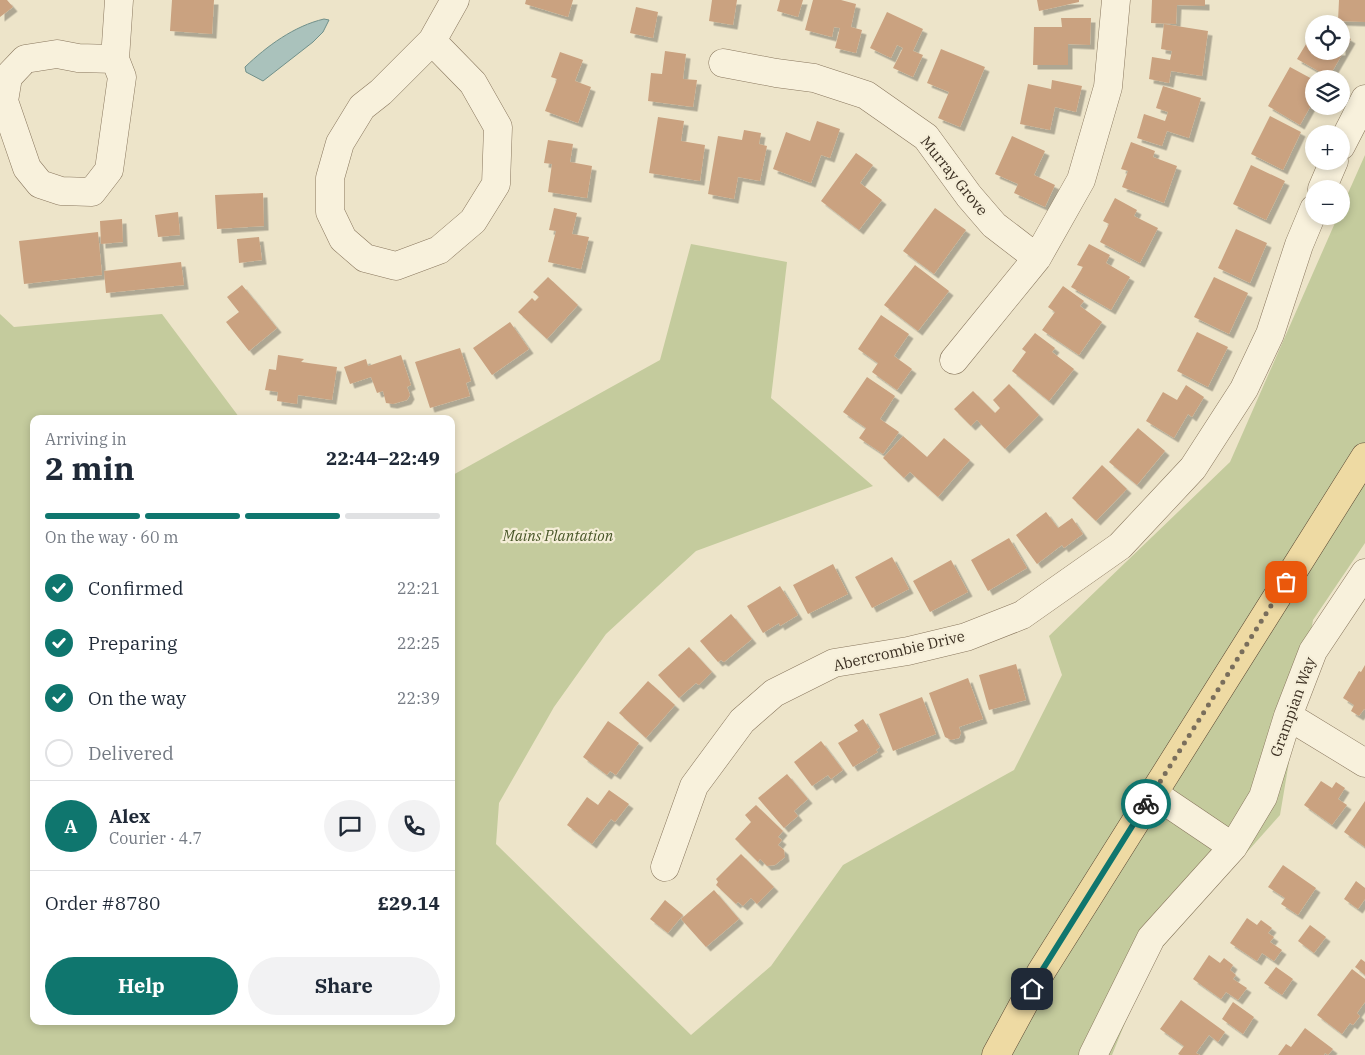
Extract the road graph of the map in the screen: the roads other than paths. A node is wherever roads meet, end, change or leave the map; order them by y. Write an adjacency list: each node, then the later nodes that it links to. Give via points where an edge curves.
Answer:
1 (120, 0): 5 (street)
2 (455, 0): 4 (street)
3 (1116, 0): 10 (street, via 1108,87 1081,180)
4 (432, 41): 4 (street, via 473,83 498,127 496,184 473,221 438,250 396,266 364,258 343,239 330,212 330,178 340,143 362,108)
5 (115, 60): 5 (street, via 122,76 109,170 92,192 61,191 40,184 27,168 4,100 8,77 25,59 57,54)
6 (723, 63): 10 (street, Murray Grove, via 814,78 866,95 926,136 994,225)
7 (1365, 99): 8 (street)
8 (1350, 128)
9 (1308, 225): 18 (street, Abercrombie Drive, via 1270,334 1244,389 1193,468 1120,546 1022,615 966,637 834,663 774,693 742,721 694,786)
10 (1037, 258): 11 (street)
11 (954, 360)
12 (1365, 456): 16 (main road)
13 (1365, 574): 14 (street, Grampian Way, via 1313,651)
14 (1288, 716): 15 (street); 17 (street, Grampian Way, via 1263,797)
15 (1365, 763)
16 (1153, 793): 17 (street); 19 (main road, via 1041,972)
17 (1232, 847): 20 (street, Grampian Way, via 1151,938)
18 (664, 867)
19 (996, 1055)
20 (1093, 1055)

